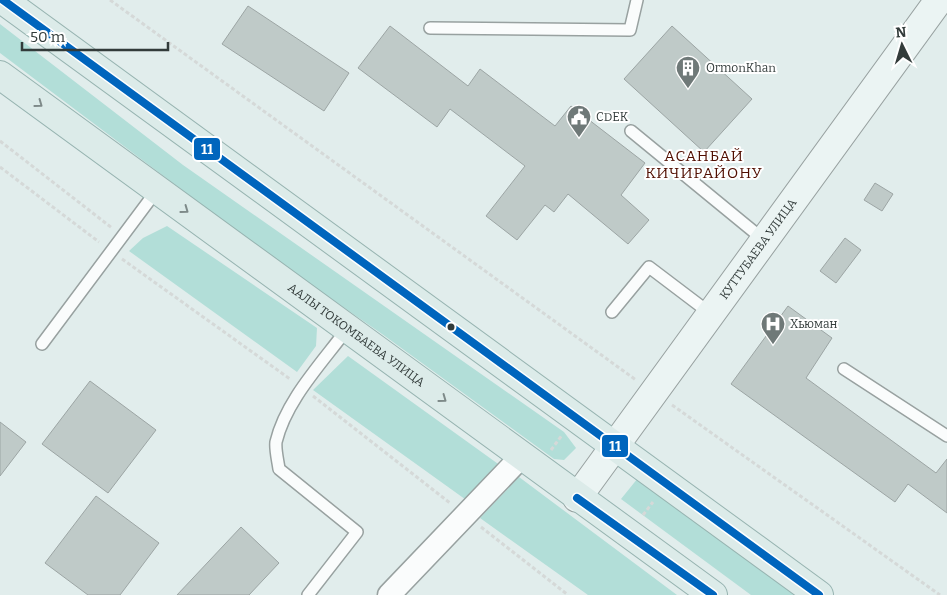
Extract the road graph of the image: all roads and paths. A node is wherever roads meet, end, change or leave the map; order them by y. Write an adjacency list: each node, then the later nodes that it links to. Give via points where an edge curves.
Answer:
1 (3, 0): 24 (main road)
2 (110, 0): 19 (path)
3 (637, 0): 5 (lane, via 630,30)
4 (939, 0): 12 (main road, КУТТУБАЕВА УЛИЦА)
5 (430, 28)
6 (0, 75): 10 (main road, ААЛЫ ТОКОМБАЕВА УЛИЦА, one-way to 10)
7 (631, 131): 12 (lane)
8 (0, 141): 11 (path)
9 (0, 167): 13 (path)
10 (157, 190): 11 (lane); 16 (main road, ААЛЫ ТОКОМБАЕВА УЛИЦА, one-way to 16)
11 (122, 236): 13 (lane)
12 (764, 240): 15 (main road, КУТТУБАЕВА УЛИЦА)
13 (111, 252): 17 (lane); 20 (path)
14 (612, 312): 15 (lane, via 649,267)
15 (711, 314): 24 (main road, КУТТУБАЕВА УЛИЦА)
16 (347, 329): 20 (lane); 26 (main road, ААЛЫ ТОКОМБАЕВА УЛИЦА, one-way to 26)
17 (42, 344)
18 (844, 368): 23 (lane)
19 (643, 385)
20 (303, 388): 29 (path); 31 (lane, via 283,422 276,444 279,469 357,532)
21 (671, 404): 36 (path)
22 (564, 432): 25 (path)
23 (947, 436)
24 (616, 447): 27 (main road, КУТТУБАЕВА УЛИЦА); 35 (main road)
25 (548, 454)
26 (521, 456): 27 (main road, ААЛЫ ТОКОМБАЕВА УЛИЦА); 29 (street)
27 (577, 498): 34 (main road, ААЛЫ ТОКОМБАЕВА УЛИЦА)
28 (654, 501): 30 (path)
29 (466, 516): 32 (street); 33 (path)
30 (642, 516)
31 (308, 595)
32 (389, 595)
33 (568, 595)
34 (713, 595)
35 (819, 595)
36 (940, 595)

